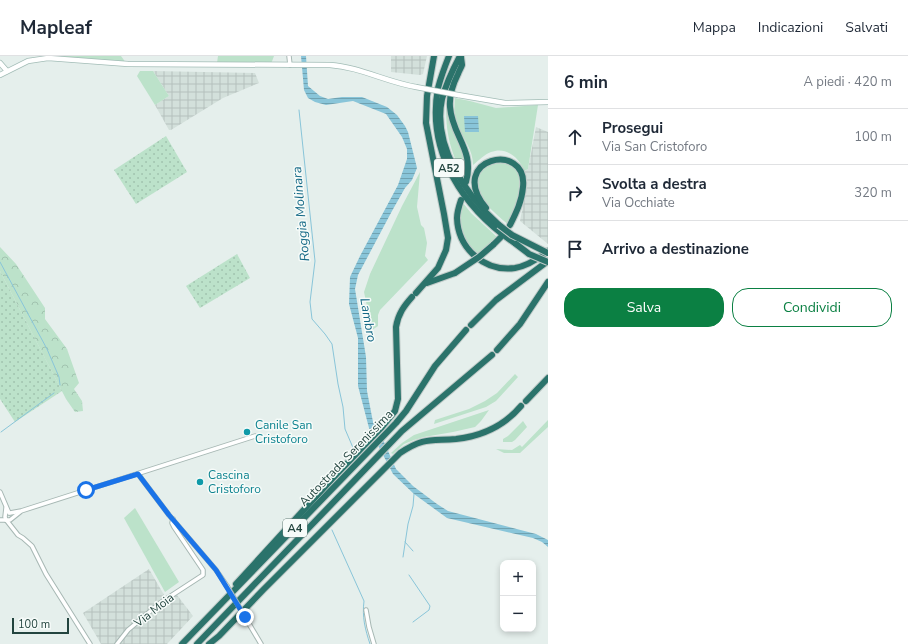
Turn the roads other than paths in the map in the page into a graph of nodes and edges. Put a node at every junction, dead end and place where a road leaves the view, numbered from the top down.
1 (25, 56) edge
2 (290, 56) edge
3 (434, 56) edge
4 (449, 56) edge
5 (460, 56) edge
6 (48, 57) edge
7 (56, 57) edge
8 (28, 61) junction
9 (0, 62) edge
10 (290, 65) junction
11 (7, 71) junction
12 (0, 75) edge
13 (548, 102) edge
14 (466, 182) dead end
15 (461, 200) dead end
16 (499, 222) junction
17 (510, 225) dead end
18 (500, 238) dead end
19 (548, 252) edge
20 (548, 261) edge
21 (548, 282) edge
22 (425, 283) junction
23 (548, 378) edge
24 (255, 436) dead end
25 (365, 449) junction
26 (138, 474) junction
27 (0, 492) edge
28 (21, 511) junction
29 (7, 514) junction
30 (12, 518) junction
31 (0, 519) edge
32 (173, 519) junction
33 (7, 520) junction
34 (13, 527) junction
35 (366, 610) dead end
36 (90, 644) edge
37 (117, 644) edge
38 (182, 644) edge
39 (197, 644) edge
40 (209, 644) edge
41 (262, 644) edge
42 (374, 644) edge

1 - 8 street
2 - 10 street
3 - 22 highway
4 - 20 highway, A52, bridge
5 - 14 highway
5 - 16 highway, A52
6 - 7 main road
6 - 8 main road
7 - 10 main road
8 - 11 main road
9 - 11 main road
10 - 13 main road, bridge
11 - 12 main road
15 - 19 highway
16 - 17 highway
16 - 19 highway, A52, bridge
18 - 22 highway, bridge
20 - 25 highway, Autostrada Serenissima / A4
21 - 39 highway, Autostrada Serenissima / A4
22 - 25 highway
23 - 40 highway
24 - 26 street
25 - 38 highway, Autostrada Serenissima / A4
26 - 28 street
26 - 32 street
27 - 29 street
28 - 29 street
28 - 30 street
29 - 30 street
29 - 31 street
29 - 33 street
30 - 33 street
30 - 34 street
31 - 33 street
32 - 37 street, Via Moia
32 - 41 street, bridge
33 - 34 street
34 - 36 street
35 - 42 street

